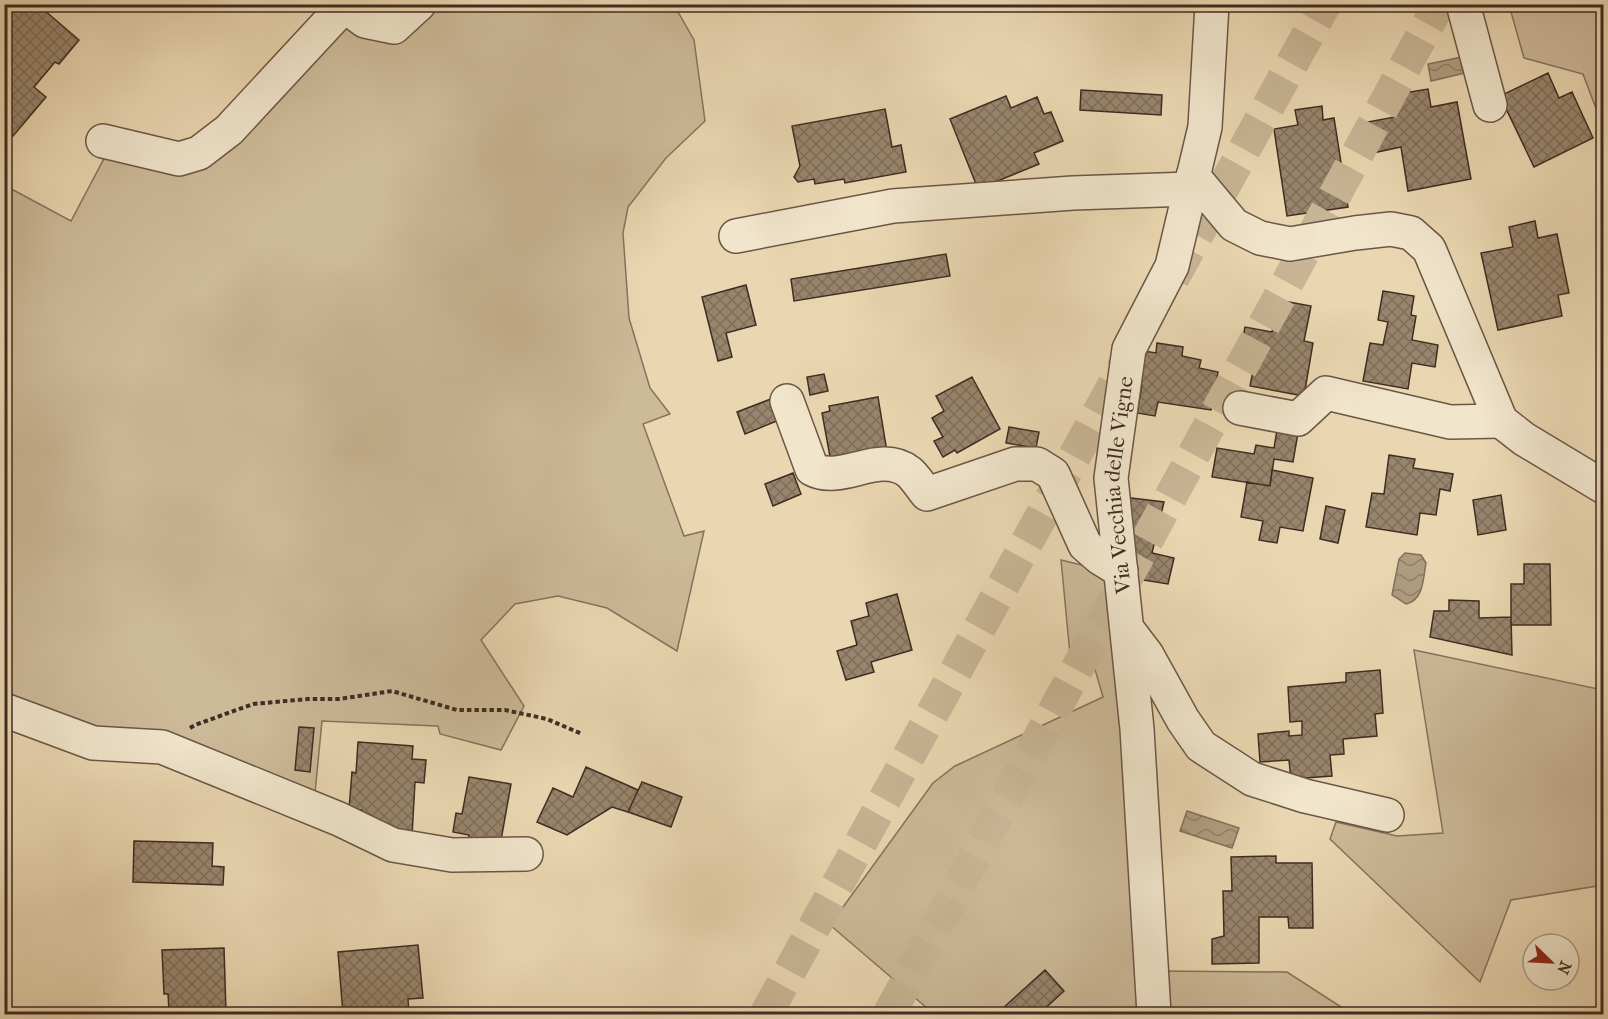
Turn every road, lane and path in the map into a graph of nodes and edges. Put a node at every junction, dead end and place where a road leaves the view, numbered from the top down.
1 (419, 4) edge
2 (1212, 4) edge
3 (1463, 4) edge
4 (343, 5) edge
5 (1490, 105) dead end
6 (103, 141) dead end
7 (1191, 182) junction
8 (736, 236) dead end
9 (787, 401) dead end
10 (1240, 408) dead end
11 (1501, 421) junction
12 (1604, 487) edge
13 (1121, 571) junction
14 (1127, 628) junction
15 (4, 710) edge
16 (582, 734) dead end
17 (162, 747) junction
18 (1387, 815) dead end
19 (526, 854) dead end
20 (1154, 1014) edge

1 - 4 street
2 - 7 street, Via Vecchia delle Vigne
3 - 5 street
4 - 6 street
7 - 8 street
7 - 11 street
7 - 13 street, Via Vecchia delle Vigne
9 - 13 street
10 - 11 street
11 - 12 street
13 - 14 street, Via Vecchia delle Vigne
14 - 18 street
14 - 20 street, Via Vecchia delle Vigne
15 - 17 street
16 - 17 path
17 - 19 street

